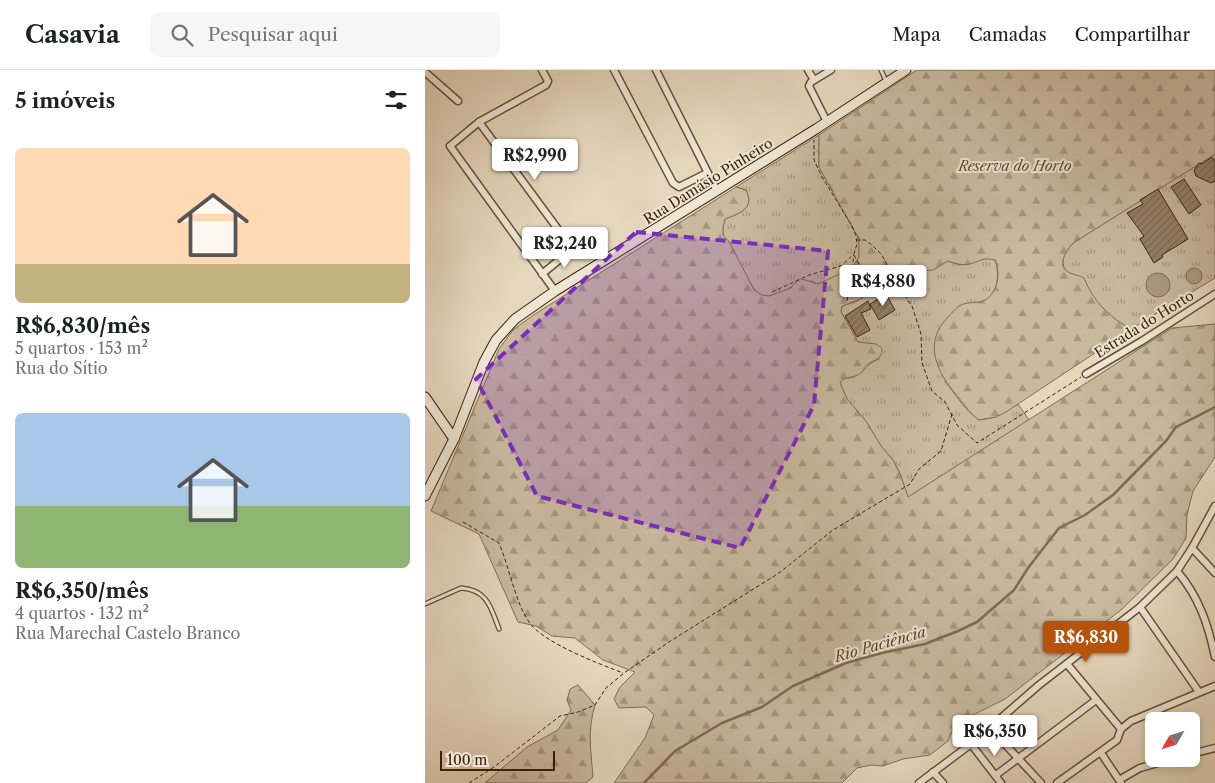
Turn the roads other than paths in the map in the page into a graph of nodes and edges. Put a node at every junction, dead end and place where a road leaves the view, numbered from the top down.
1 (542, 70) edge
2 (614, 70) edge
3 (656, 70) edge
4 (808, 70) edge
5 (831, 70) edge
6 (881, 70) edge
7 (904, 71) edge
8 (426, 76) edge
9 (814, 80) junction
10 (887, 83) junction
11 (458, 101) dead end
12 (479, 122) junction
13 (827, 122) junction
14 (707, 173) junction
15 (717, 192) junction
16 (542, 274) junction
17 (555, 291) junction
18 (1215, 294) edge
19 (1086, 374) road end
20 (425, 397) edge
21 (454, 439) junction
22 (426, 497) edge
23 (1215, 506) edge
24 (1192, 548) junction
25 (1177, 571) junction
26 (1215, 573) edge
27 (425, 604) edge
28 (1140, 607) junction
29 (499, 629) dead end
30 (1214, 643) edge
31 (1215, 657) edge
32 (1067, 664) junction
33 (1215, 686) edge
34 (1199, 692) junction
35 (1096, 700) junction
36 (990, 728) junction
37 (1121, 729) junction
38 (971, 744) junction
39 (1215, 748) edge
40 (1200, 752) edge
41 (1101, 753) junction
42 (1018, 757) junction
43 (1145, 766) edge
44 (933, 772) junction
45 (996, 775) junction
46 (1120, 782) edge
47 (919, 783) edge
48 (943, 783) edge
49 (1001, 783) edge
50 (1041, 783) edge
51 (1057, 783) edge

1 - 12 street
2 - 14 street
3 - 14 street
4 - 9 street
5 - 9 street
6 - 10 lane
7 - 10 street, Rua Damásio Pinheiro
8 - 11 street
9 - 13 street
10 - 13 street, Rua Damásio Pinheiro
12 - 16 street
12 - 16 street
13 - 15 street, Rua Damásio Pinheiro
14 - 15 street
15 - 17 street, Rua Damásio Pinheiro
16 - 17 street
17 - 21 street, Rua Damásio Pinheiro
18 - 19 street, Estrada do Horto
20 - 21 street
21 - 22 street, Rua Damásio Pinheiro
23 - 24 street
24 - 25 street
24 - 26 street
25 - 28 street
25 - 30 street
27 - 29 lane
28 - 32 street
28 - 34 street
30 - 31 street
32 - 35 street
32 - 36 street
33 - 34 street
34 - 37 street
35 - 37 street
35 - 42 street
36 - 38 street
36 - 42 street
37 - 41 street
38 - 44 street
38 - 45 street
39 - 40 street
41 - 46 street
41 - 51 street
42 - 45 street
42 - 50 street
43 - 46 street
44 - 47 street
44 - 48 street
45 - 49 street

